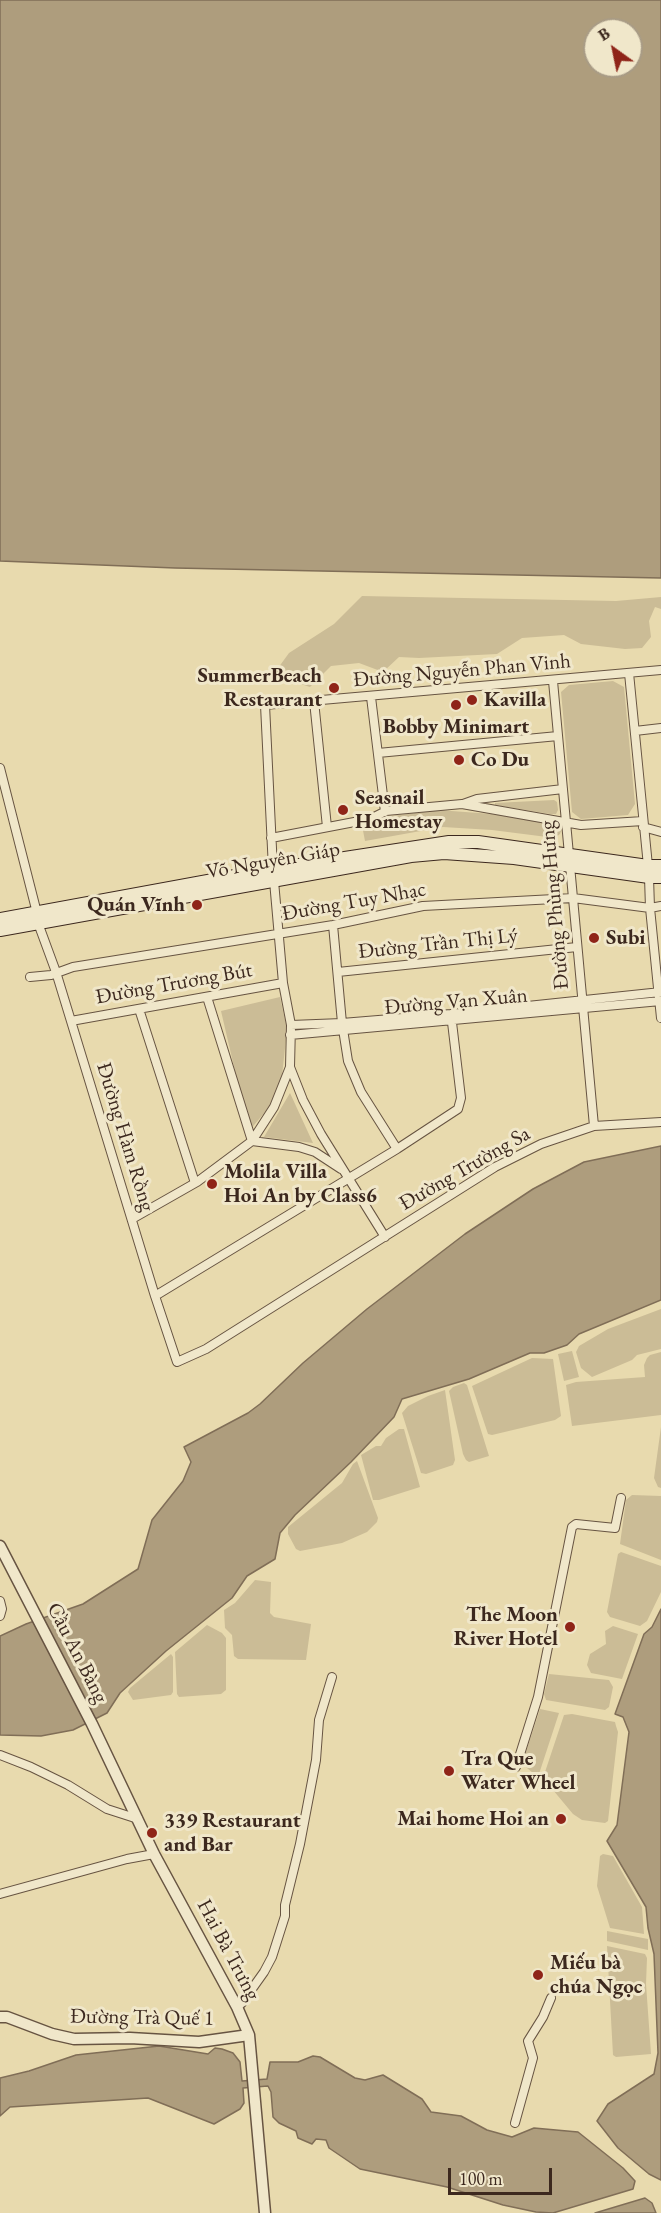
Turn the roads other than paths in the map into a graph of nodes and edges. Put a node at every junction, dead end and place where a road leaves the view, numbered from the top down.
1 (661, 670) edge
2 (629, 673) junction
3 (553, 681) junction
4 (371, 697) junction
5 (314, 701) junction
6 (661, 728) edge
7 (635, 731) junction
8 (558, 736) junction
9 (378, 753) junction
10 (0, 768) edge
11 (563, 789) junction
12 (462, 804) junction
13 (385, 812) junction
14 (566, 821) junction
15 (643, 824) junction
16 (327, 827) junction
17 (661, 832) edge
18 (271, 838) junction
19 (570, 861) junction
20 (655, 872) edge
21 (273, 875) junction
22 (573, 898) junction
23 (661, 906) edge
24 (650, 908) junction
25 (38, 918) junction
26 (0, 919) edge
27 (333, 925) junction
28 (0, 930) edge
29 (279, 933) junction
30 (577, 947) junction
31 (56, 972) junction
32 (338, 972) junction
33 (30, 977) dead end
34 (283, 983) junction
35 (660, 996) edge
36 (207, 997) junction
37 (583, 1004) junction
38 (139, 1009) junction
39 (452, 1018) junction
40 (661, 1018) edge
41 (71, 1021) junction
42 (291, 1025) junction
43 (342, 1027) junction
44 (290, 1035) junction
45 (290, 1067) junction
46 (661, 1122) edge
47 (594, 1126) junction
48 (252, 1141) junction
49 (397, 1149) junction
50 (341, 1169) junction
51 (348, 1178) junction
52 (195, 1183) junction
53 (132, 1219) junction
54 (385, 1237) junction
55 (155, 1296) junction
56 (177, 1362) joint
57 (621, 1497) dead end
58 (0, 1546) edge
59 (0, 1601) edge
60 (0, 1616) edge
61 (333, 1677) dead end
62 (92, 1724) joint
63 (0, 1755) edge
64 (516, 1767) dead end
65 (138, 1819) junction
66 (154, 1854) junction
67 (0, 1894) edge
68 (551, 1998) dead end
69 (237, 2007) junction
70 (0, 2017) edge
71 (249, 2036) junction
72 (515, 2123) dead end
73 (265, 2213) edge

1 - 2 street, Đường Nguyễn Phan Vinh
2 - 3 street, Đường Nguyễn Phan Vinh
2 - 7 street
3 - 4 street, Đường Nguyễn Phan Vinh
3 - 8 street, Đường Phùng Hưng
4 - 5 street, Đường Nguyễn Phan Vinh
4 - 9 street
5 - 16 street
5 - 18 street, Đường Nguyễn Phan Vinh
6 - 7 street
7 - 15 street
8 - 9 street
8 - 11 street, Đường Phùng Hưng
9 - 13 street
10 - 25 street, Đường Hàm Rồng
11 - 12 street
11 - 14 street, Đường Phùng Hưng
12 - 13 street
12 - 14 street
13 - 16 street
14 - 15 street
14 - 19 street, Đường Phùng Hưng
15 - 17 street
15 - 20 street
16 - 18 street
18 - 21 street
19 - 20 main road, Võ Nguyên Giáp
19 - 21 main road, Võ Nguyên Giáp
19 - 22 street, Đường Phùng Hưng
20 - 24 street
21 - 25 main road, Võ Nguyên Giáp
21 - 29 street
22 - 24 street, Đường Tuy Nhạc
22 - 27 street, Đường Tuy Nhạc
22 - 30 street, Đường Phùng Hưng
23 - 24 street, Đường Tuy Nhạc
24 - 35 street
25 - 26 main road, Võ Nguyên Giáp
25 - 28 main road, Võ Nguyên Giáp
25 - 31 street, Đường Hàm Rồng
27 - 29 street, Đường Tuy Nhạc
27 - 32 street
29 - 31 street, Đường Tuy Nhạc
29 - 34 street
30 - 32 street, Đường Trần Thị Lý
30 - 37 street, Đường Phùng Hưng
31 - 33 street, Đường Tuy Nhạc
31 - 41 street, Đường Hàm Rồng
32 - 43 street
34 - 36 street, Đường Trương Bút
34 - 42 street
35 - 37 street, Đường Vạn Xuân
35 - 40 street
36 - 38 street, Đường Trương Bút
36 - 48 street
37 - 39 street, Đường Vạn Xuân
37 - 47 street, Đường Phùng Hưng
38 - 41 street, Đường Trương Bút
38 - 52 street
39 - 43 street, Đường Vạn Xuân
39 - 49 street
41 - 53 street, Đường Hàm Rồng
42 - 43 street, Đường Vạn Xuân
42 - 44 street
43 - 44 street, Đường Vạn Xuân
43 - 49 street
44 - 45 street
45 - 48 street
45 - 50 street
46 - 47 street, Đường Trường Sa
47 - 54 street, Đường Trường Sa
48 - 50 street
48 - 52 street
49 - 51 street
50 - 51 street
51 - 54 street
51 - 55 street
52 - 53 street
53 - 55 street, Đường Hàm Rồng
54 - 56 street, Đường Trường Sa
55 - 56 street, Đường Hàm Rồng
57 - 64 street
58 - 62 street, Cầu An Bàng
59 - 60 street
61 - 69 street
62 - 65 street, Hai Bà Trưng
63 - 65 street
65 - 66 street, Hai Bà Trưng
66 - 67 street
66 - 69 street, Hai Bà Trưng
68 - 72 street
69 - 71 street, Hai Bà Trưng
70 - 71 street, Đường Trà Quế 1
71 - 73 street, Hai Bà Trưng

